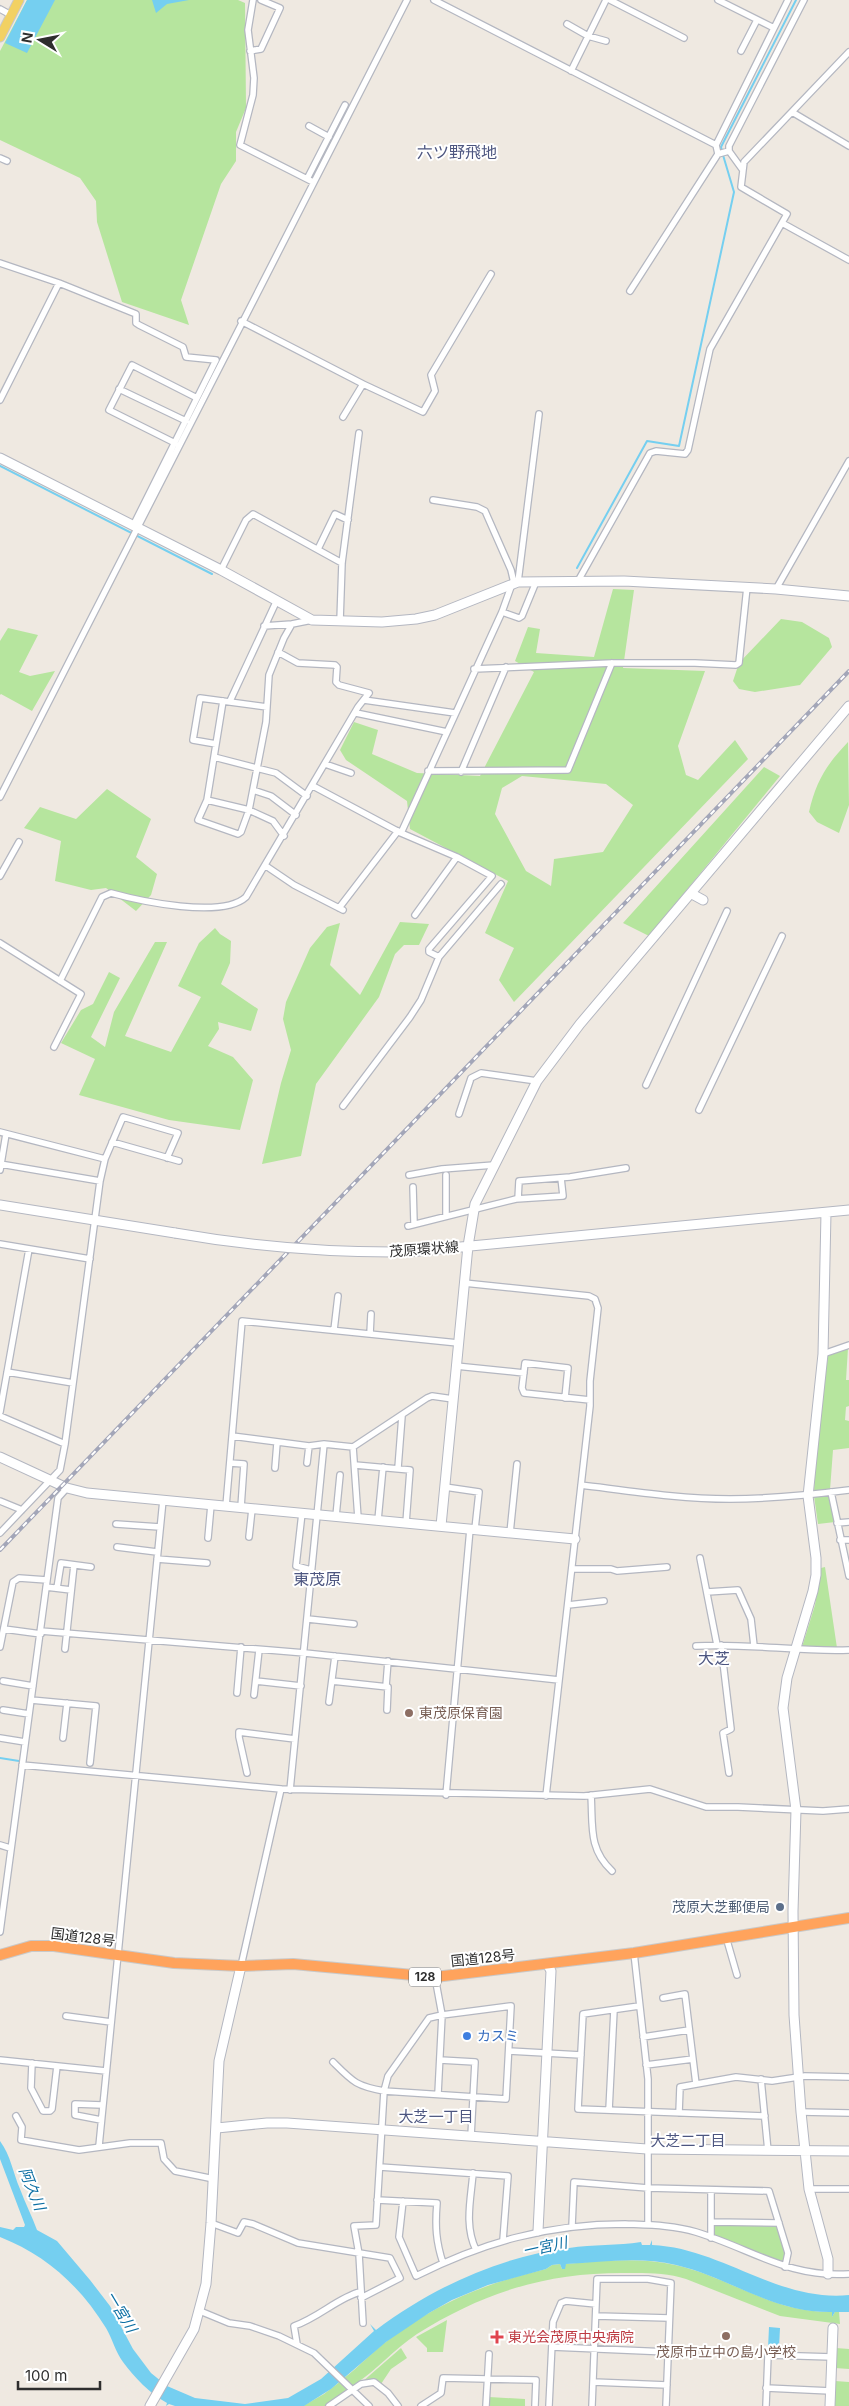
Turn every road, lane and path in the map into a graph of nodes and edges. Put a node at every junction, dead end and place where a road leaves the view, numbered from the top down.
1 (19, 0) edge
2 (253, 0) edge
3 (261, 0) edge
4 (407, 0) edge
5 (434, 0) edge
6 (606, 0) edge
7 (610, 0) edge
8 (718, 0) edge
9 (788, 0) edge
10 (804, 0) edge
11 (0, 9) edge
12 (11, 15) junction
13 (757, 20) junction
14 (568, 24) dead end
15 (774, 28) junction
16 (588, 36) junction
17 (0, 37) edge
18 (684, 38) dead end
19 (606, 42) dead end
20 (250, 51) junction
21 (741, 51) dead end
22 (849, 52) edge
23 (571, 71) junction
24 (345, 105) dead end
25 (792, 112) junction
26 (308, 126) dead end
27 (329, 138) junction
28 (716, 144) junction
29 (849, 146) edge
30 (729, 151) junction
31 (718, 154) junction
32 (0, 158) edge
33 (7, 161) dead end
34 (742, 170) junction
35 (310, 181) junction
36 (782, 222) junction
37 (849, 260) edge
38 (0, 263) edge
39 (491, 274) dead end
40 (59, 283) junction
41 (630, 291) dead end
42 (241, 322) junction
43 (363, 384) junction
44 (120, 388) junction
45 (197, 398) junction
46 (0, 400) edge
47 (539, 414) dead end
48 (343, 417) dead end
49 (186, 421) junction
50 (359, 434) dead end
51 (175, 442) junction
52 (0, 458) edge
53 (849, 461) edge
54 (433, 500) dead end
55 (348, 520) junction
56 (135, 527) junction
57 (318, 549) junction
58 (342, 563) junction
59 (221, 570) junction
60 (578, 581) junction
61 (536, 582) junction
62 (515, 583) junction
63 (746, 587) junction
64 (776, 589) junction
65 (849, 596) edge
66 (277, 600) junction
67 (502, 612) junction
68 (312, 620) junction
69 (340, 621) junction
70 (292, 624) junction
71 (264, 626) junction
72 (278, 652) junction
73 (612, 663) junction
74 (506, 667) junction
75 (474, 669) junction
76 (364, 700) junction
77 (223, 701) junction
78 (230, 701) junction
79 (849, 706) edge
80 (267, 707) junction
81 (356, 713) junction
82 (455, 713) junction
83 (447, 732) junction
84 (216, 744) junction
85 (214, 757) junction
86 (326, 764) junction
87 (258, 768) junction
88 (428, 771) junction
89 (461, 772) junction
90 (351, 773) dead end
91 (313, 786) junction
92 (253, 790) junction
93 (307, 796) junction
94 (0, 797) edge
95 (207, 800) junction
96 (249, 810) junction
97 (296, 815) junction
98 (400, 832) junction
99 (284, 836) junction
100 (19, 842) dead end
101 (457, 857) junction
102 (266, 866) junction
103 (0, 876) edge
104 (501, 884) dead end
105 (692, 894) junction
106 (703, 900) dead end
107 (726, 911) dead end
108 (415, 915) dead end
109 (782, 936) dead end
110 (0, 943) edge
111 (438, 957) junction
112 (60, 980) junction
113 (54, 1047) dead end
114 (537, 1081) junction
115 (646, 1085) dead end
116 (343, 1106) dead end
117 (700, 1110) dead end
118 (459, 1114) dead end
119 (3, 1133) edge
120 (112, 1142) junction
121 (105, 1158) junction
122 (167, 1158) junction
123 (179, 1161) dead end
124 (494, 1165) junction
125 (0, 1166) edge
126 (626, 1168) dead end
127 (410, 1174) dead end
128 (446, 1175) dead end
129 (561, 1178) junction
130 (100, 1181) junction
131 (414, 1187) dead end
132 (518, 1199) junction
133 (0, 1205) edge
134 (473, 1210) junction
135 (849, 1210) edge
136 (826, 1213) junction
137 (446, 1214) junction
138 (95, 1220) junction
139 (0, 1244) edge
140 (468, 1246) junction
141 (29, 1249) junction
142 (90, 1259) junction
143 (464, 1283) junction
144 (338, 1296) dead end
145 (371, 1314) dead end
146 (334, 1330) junction
147 (370, 1334) junction
148 (458, 1343) junction
149 (849, 1345) edge
150 (823, 1354) junction
151 (456, 1366) junction
152 (7, 1372) junction
153 (524, 1372) junction
154 (73, 1383) junction
155 (453, 1398) junction
156 (565, 1398) junction
157 (590, 1400) junction
158 (0, 1414) edge
159 (402, 1416) junction
160 (232, 1436) junction
161 (277, 1443) junction
162 (65, 1444) junction
163 (324, 1444) junction
164 (309, 1446) junction
165 (353, 1447) junction
166 (0, 1457) edge
167 (230, 1462) junction
168 (308, 1463) dead end
169 (355, 1464) junction
170 (517, 1464) dead end
171 (383, 1467) junction
172 (275, 1468) dead end
173 (398, 1468) junction
174 (340, 1476) dead end
175 (51, 1480) junction
176 (581, 1485) junction
177 (445, 1486) junction
178 (67, 1488) junction
179 (849, 1490) edge
180 (831, 1492) junction
181 (808, 1496) junction
182 (162, 1500) junction
183 (0, 1501) edge
184 (211, 1505) junction
185 (226, 1506) junction
186 (241, 1508) junction
187 (252, 1508) junction
188 (22, 1510) junction
189 (302, 1513) junction
190 (318, 1515) junction
191 (336, 1516) junction
192 (358, 1518) junction
193 (378, 1520) junction
194 (849, 1522) edge
195 (406, 1523) junction
196 (837, 1523) junction
197 (116, 1524) dead end
198 (441, 1526) junction
199 (160, 1527) junction
200 (472, 1529) junction
201 (0, 1533) edge
202 (510, 1533) junction
203 (249, 1537) dead end
204 (208, 1538) dead end
205 (575, 1539) junction
206 (840, 1540) junction
207 (849, 1540) edge
208 (117, 1548) dead end
209 (157, 1552) junction
210 (700, 1558) dead end
211 (157, 1559) junction
212 (207, 1563) dead end
213 (74, 1565) junction
214 (91, 1567) dead end
215 (667, 1567) dead end
216 (572, 1569) junction
217 (312, 1570) junction
218 (849, 1576) edge
219 (47, 1580) junction
220 (46, 1587) junction
221 (57, 1588) junction
222 (71, 1590) junction
223 (707, 1592) junction
224 (604, 1601) dead end
225 (568, 1605) junction
226 (308, 1619) junction
227 (354, 1624) dead end
228 (4, 1629) junction
229 (41, 1632) junction
230 (66, 1632) junction
231 (149, 1639) junction
232 (719, 1645) junction
233 (696, 1646) dead end
234 (754, 1646) junction
235 (0, 1647) edge
236 (241, 1647) junction
237 (795, 1648) junction
238 (65, 1649) dead end
239 (259, 1650) junction
240 (849, 1650) edge
241 (305, 1653) junction
242 (335, 1656) junction
243 (388, 1662) junction
244 (457, 1668) junction
245 (559, 1680) junction
246 (3, 1681) dead end
247 (332, 1681) junction
248 (256, 1682) junction
249 (33, 1686) junction
250 (301, 1686) junction
251 (386, 1686) junction
252 (237, 1693) dead end
253 (254, 1695) dead end
254 (31, 1700) junction
255 (329, 1702) dead end
256 (67, 1703) junction
257 (2, 1710) dead end
258 (386, 1710) dead end
259 (29, 1714) junction
260 (0, 1738) edge
261 (63, 1738) dead end
262 (295, 1739) junction
263 (25, 1742) junction
264 (90, 1763) dead end
265 (22, 1765) junction
266 (247, 1773) dead end
267 (729, 1773) dead end
268 (134, 1776) junction
269 (281, 1789) junction
270 (290, 1790) junction
271 (446, 1795) junction
272 (591, 1795) junction
273 (546, 1796) junction
274 (849, 1809) edge
275 (796, 1810) junction
276 (0, 1845) edge
277 (10, 1848) junction
278 (612, 1871) dead end
279 (849, 1918) edge
280 (793, 1927) junction
281 (0, 1932) edge
282 (726, 1937) junction
283 (634, 1953) junction
284 (119, 1954) junction
285 (0, 1955) edge
286 (548, 1965) junction
287 (241, 1966) junction
288 (737, 1975) dead end
289 (435, 1977) junction
290 (663, 1998) dead end
291 (639, 2006) junction
292 (614, 2010) junction
293 (442, 2014) junction
294 (66, 2016) dead end
295 (111, 2022) junction
296 (689, 2030) junction
297 (643, 2036) junction
298 (509, 2051) junction
299 (546, 2053) junction
300 (581, 2055) junction
301 (693, 2059) junction
302 (0, 2060) edge
303 (440, 2060) junction
304 (333, 2062) dead end
305 (32, 2064) junction
306 (646, 2065) junction
307 (57, 2066) junction
308 (106, 2071) junction
309 (800, 2076) junction
310 (849, 2078) edge
311 (761, 2079) junction
312 (696, 2084) junction
313 (384, 2091) junction
314 (438, 2094) junction
315 (473, 2097) junction
316 (102, 2105) junction
317 (609, 2110) junction
318 (649, 2112) junction
319 (801, 2112) junction
320 (679, 2113) junction
321 (849, 2113) edge
322 (16, 2116) dead end
323 (765, 2116) junction
324 (101, 2120) junction
325 (217, 2128) junction
326 (383, 2130) junction
327 (471, 2136) junction
328 (542, 2141) junction
329 (99, 2146) junction
330 (647, 2149) junction
331 (768, 2151) junction
332 (805, 2151) junction
333 (849, 2151) edge
334 (380, 2167) junction
335 (473, 2173) junction
336 (214, 2179) junction
337 (648, 2188) junction
338 (809, 2189) junction
339 (711, 2190) junction
340 (848, 2191) edge
341 (377, 2200) junction
342 (403, 2201) junction
343 (712, 2222) junction
344 (211, 2223) junction
345 (779, 2223) junction
346 (648, 2225) junction
347 (572, 2226) junction
348 (538, 2231) junction
349 (711, 2238) junction
350 (503, 2240) junction
351 (476, 2250) junction
352 (359, 2254) junction
353 (444, 2263) junction
354 (785, 2268) junction
355 (828, 2274) junction
356 (849, 2274) edge
357 (360, 2295) junction
358 (596, 2304) junction
359 (200, 2311) junction
360 (596, 2316) junction
361 (669, 2318) junction
362 (363, 2323) dead end
363 (833, 2328) dead end
364 (296, 2344) junction
365 (552, 2347) junction
366 (595, 2349) junction
367 (668, 2352) junction
368 (489, 2354) dead end
369 (832, 2358) junction
370 (488, 2379) junction
371 (593, 2382) junction
372 (667, 2385) junction
373 (351, 2388) junction
374 (766, 2388) junction
375 (831, 2391) junction
376 (150, 2406) edge
377 (329, 2406) edge
378 (369, 2406) edge
379 (398, 2406) edge
380 (421, 2406) edge
381 (486, 2406) edge
382 (535, 2406) edge
383 (549, 2406) edge
384 (592, 2406) edge
385 (666, 2406) edge
386 (766, 2406) edge
387 (830, 2406) edge

1 - 12 main road
2 - 20 street
3 - 20 street
4 - 35 street
5 - 23 street
6 - 16 street
7 - 18 street
8 - 13 street
9 - 15 street
10 - 30 street
11 - 12 street
12 - 17 main road
13 - 15 street
13 - 21 street
14 - 16 street
15 - 28 street
16 - 19 street
16 - 23 street
20 - 35 street
22 - 25 street
23 - 28 street
24 - 27 street
25 - 29 street
25 - 34 street
26 - 27 street
27 - 35 street
28 - 31 street
30 - 31 street
30 - 34 street
31 - 41 street
32 - 33 street
34 - 36 street
35 - 42 street
36 - 37 street
36 - 60 street
38 - 40 street
39 - 43 street
40 - 45 street
40 - 46 street
42 - 43 street
42 - 56 street
43 - 48 street
44 - 45 street
44 - 49 street
44 - 51 street
45 - 49 street
47 - 62 street
49 - 51 street
50 - 55 street
51 - 56 street
52 - 56 street
53 - 64 street
54 - 62 street
55 - 57 street
55 - 58 street
56 - 59 street
56 - 94 street
57 - 58 street
57 - 59 street
58 - 69 street
59 - 66 street
60 - 61 street
60 - 63 street
61 - 62 street
61 - 67 street
62 - 67 street
62 - 69 street
63 - 64 street
63 - 73 street
64 - 65 street
66 - 68 street
66 - 71 street
67 - 75 street
68 - 69 street
68 - 70 street
70 - 71 street
70 - 72 street
71 - 78 street
72 - 76 street
72 - 80 street
73 - 74 street
73 - 89 street
74 - 75 street
74 - 89 street
75 - 82 street
76 - 81 street
76 - 82 street
77 - 78 street
77 - 84 street
77 - 84 street
78 - 80 street
79 - 105 street
80 - 87 street
81 - 83 street
81 - 86 street
82 - 83 street
83 - 88 street
84 - 85 street
85 - 87 street
85 - 95 street
86 - 90 street
86 - 91 street
87 - 92 street
87 - 93 street
88 - 89 street
88 - 98 street
91 - 93 street
91 - 98 street
92 - 96 street
92 - 97 street
93 - 97 street
95 - 96 street
95 - 96 street
96 - 99 street
97 - 99 street
98 - 101 street
98 - 102 street
99 - 102 street
100 - 103 street
101 - 108 street
101 - 111 street
102 - 112 street
104 - 111 street
105 - 106 street
105 - 114 street
107 - 115 street
109 - 117 street
110 - 112 street
111 - 116 street
112 - 113 street
114 - 118 street
114 - 124 street
119 - 121 street
119 - 125 street
120 - 121 street
120 - 122 street
120 - 122 street
121 - 130 street
122 - 123 street
124 - 127 street
124 - 134 street
125 - 130 street
126 - 129 street
128 - 137 street
129 - 132 street
129 - 132 street
130 - 138 street
131 - 137 street
132 - 134 street
133 - 138 street, 茂原環状線
134 - 137 street
134 - 140 street
135 - 136 street, 茂原環状線
136 - 140 street, 茂原環状線
136 - 150 street
138 - 140 street, 茂原環状線, bridge
138 - 142 street
139 - 141 street
140 - 143 street
141 - 142 street
141 - 152 street
142 - 154 street
143 - 148 street
143 - 157 street
144 - 146 street
145 - 147 street
146 - 147 street
146 - 160 street
147 - 148 street
148 - 151 street
149 - 150 street
150 - 181 street
151 - 153 street
151 - 155 street
152 - 154 street
152 - 158 street
153 - 156 street
153 - 156 street
154 - 162 street
155 - 159 street
155 - 177 street
156 - 157 street
157 - 176 street
158 - 162 street
159 - 165 street
159 - 173 street
160 - 161 street
160 - 167 street
161 - 164 street
161 - 172 street
162 - 175 street
163 - 164 street
163 - 165 street
163 - 190 street
164 - 168 street
165 - 169 street
166 - 175 street
167 - 185 street
167 - 186 street
169 - 171 street
169 - 192 street
170 - 202 street
171 - 173 street
171 - 193 street
173 - 195 street
174 - 191 street
175 - 178 street
175 - 188 street
176 - 181 street
176 - 205 street
177 - 198 street
177 - 200 street
178 - 182 street
178 - 219 street
179 - 180 street
180 - 181 street
180 - 196 street
181 - 237 street
182 - 184 street
182 - 199 street
183 - 188 street
184 - 185 street
184 - 204 street
185 - 186 street
186 - 187 street
187 - 189 street
187 - 203 street
188 - 201 street
189 - 190 street
189 - 217 street
190 - 191 street
190 - 217 street
191 - 192 street
192 - 193 street
193 - 195 street
194 - 196 street
195 - 198 street
196 - 206 street
197 - 199 street
198 - 200 street
199 - 209 street
200 - 202 street
200 - 244 street
202 - 205 street
205 - 216 street
206 - 207 street
206 - 218 street
208 - 209 street
209 - 211 street
210 - 223 street
211 - 212 street
211 - 231 street
213 - 214 street
213 - 221 street
213 - 222 street
215 - 216 street
216 - 225 street
217 - 226 street
219 - 220 street
219 - 228 street
220 - 221 street
220 - 229 street
221 - 222 street
222 - 230 street
223 - 232 street
223 - 234 street
224 - 225 street
225 - 245 street
226 - 227 street
226 - 241 street
228 - 229 street
228 - 235 street
229 - 230 street
229 - 249 street
230 - 231 street
230 - 238 street
231 - 236 street
231 - 268 street
232 - 233 street
232 - 234 street
232 - 267 street
234 - 237 street
236 - 239 street
236 - 252 street
237 - 240 street
237 - 275 street
239 - 241 street
239 - 248 street
241 - 242 street
241 - 250 street
242 - 243 street
242 - 247 street
243 - 244 street
243 - 251 street
244 - 245 street
244 - 271 street
245 - 273 street
246 - 249 street
247 - 251 street
247 - 255 street
248 - 250 street
248 - 253 street
249 - 254 street
250 - 262 street
251 - 258 street
254 - 256 street
254 - 259 street
256 - 261 street
256 - 264 street
257 - 259 street
259 - 263 street
260 - 263 street
262 - 266 street
262 - 270 street
263 - 265 street
265 - 268 street
265 - 277 street
268 - 269 street
268 - 284 street
269 - 270 street
269 - 287 street
270 - 271 street
271 - 273 street
272 - 273 street
272 - 275 street
272 - 278 street
274 - 275 street
275 - 280 street
276 - 277 street
277 - 281 street
279 - 280 highway, 国道128号 / 128
280 - 282 highway, 国道128号 / 128
280 - 309 street
282 - 283 highway, 国道128号 / 128
282 - 288 street
283 - 286 highway, 国道128号 / 128
283 - 291 street
284 - 285 highway, 国道128号 / 128
284 - 287 highway, 国道128号 / 128
284 - 295 street
286 - 289 highway, 国道128号 / 128
286 - 299 street
287 - 289 highway, 国道128号 / 128
287 - 325 street
289 - 293 street
290 - 296 street
291 - 292 street
291 - 297 street
292 - 300 street
292 - 317 street
293 - 298 street
293 - 303 street
293 - 313 street
294 - 295 street
295 - 308 street
296 - 297 street
296 - 301 street
297 - 306 street
298 - 299 street
298 - 315 street
299 - 300 street
299 - 328 street
300 - 317 street
301 - 306 street
301 - 312 street
302 - 305 street
303 - 314 street
303 - 315 street
304 - 313 street
305 - 307 street
305 - 307 street
306 - 318 street
307 - 308 street
308 - 316 street
309 - 310 street
309 - 311 street
309 - 319 street
311 - 312 street
311 - 323 street
312 - 320 street
313 - 314 street
313 - 326 street
314 - 315 street
315 - 327 street
316 - 324 street
316 - 324 street
317 - 318 street
318 - 320 street
318 - 330 street
319 - 321 street
319 - 332 street
320 - 323 street
322 - 329 street
323 - 331 street
324 - 329 street
325 - 326 street
325 - 336 street
326 - 327 street
326 - 334 street
327 - 328 street
328 - 330 street
328 - 348 street
329 - 336 street
330 - 331 street
330 - 337 street
331 - 332 street
332 - 333 street
332 - 338 street
334 - 335 street
334 - 341 street
335 - 350 street
335 - 351 street
336 - 344 street
337 - 339 street
337 - 346 street
337 - 347 street
338 - 340 street
338 - 355 street
339 - 343 street
339 - 345 street
341 - 342 street
341 - 352 street
342 - 353 street
342 - 353 street
343 - 345 street
343 - 349 street
344 - 352 street
344 - 359 street
345 - 354 street
346 - 347 street
346 - 349 street
347 - 348 street
348 - 350 street
349 - 354 street
350 - 351 street
351 - 353 street
352 - 357 street
352 - 357 street
354 - 355 street
355 - 356 street
357 - 362 street
357 - 364 street
358 - 360 street
358 - 361 street
358 - 365 street
359 - 364 street
359 - 376 street
360 - 361 street
360 - 366 street
361 - 367 street
363 - 369 street
364 - 373 street
365 - 366 street
365 - 383 street
366 - 367 street
366 - 371 street
367 - 372 street
368 - 370 street
369 - 374 street
369 - 375 street
370 - 380 street
370 - 381 street
370 - 382 street
371 - 372 street
371 - 384 street
372 - 385 street
373 - 377 street
373 - 378 street
373 - 379 street
374 - 375 street
374 - 386 street
375 - 387 street

